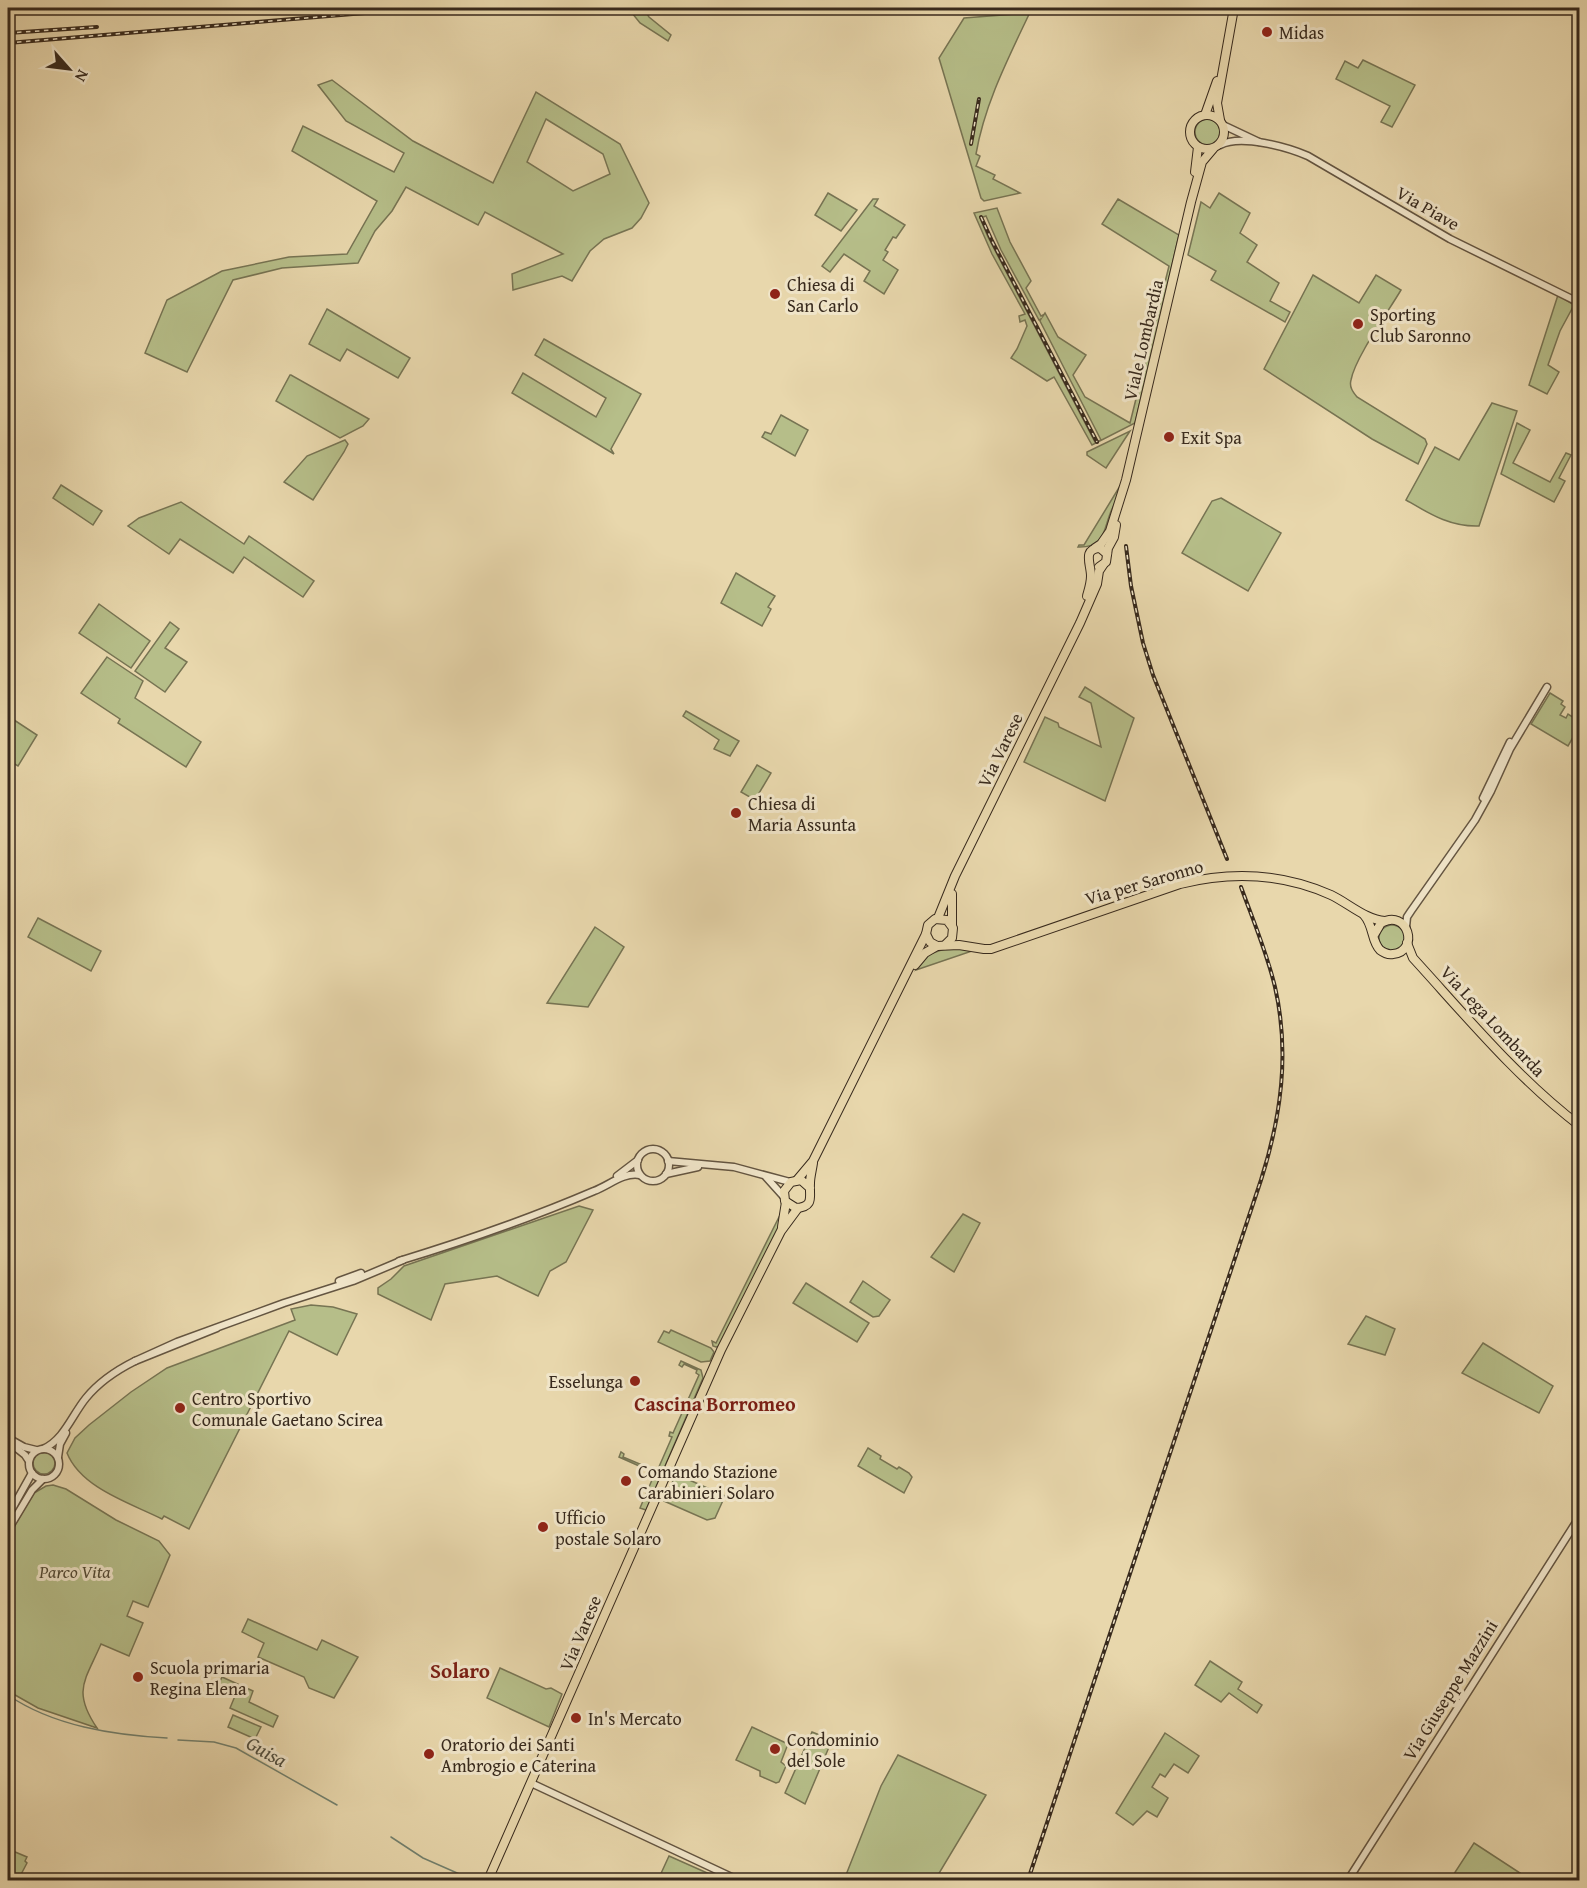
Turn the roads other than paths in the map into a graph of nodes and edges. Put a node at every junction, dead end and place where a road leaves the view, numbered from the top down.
1 (1234, 8) edge
2 (1226, 57) junction
3 (1205, 115) junction
4 (1222, 123) junction
5 (1260, 143) junction
6 (1198, 147) junction
7 (1216, 147) junction
8 (1191, 202) junction
9 (1580, 303) edge
10 (1124, 485) junction
11 (1095, 548) junction
12 (1107, 554) junction
13 (1088, 560) junction
14 (1102, 565) junction
15 (1072, 637) junction
16 (1547, 687) dead end
17 (955, 876) junction
18 (1411, 911) junction
19 (1361, 912) junction
20 (938, 918) junction
21 (1389, 921) junction
22 (952, 927) junction
23 (1406, 927) junction
24 (926, 934) junction
25 (1374, 935) junction
26 (1407, 943) junction
27 (941, 945) junction
28 (971, 946) junction
29 (1395, 954) junction
30 (1413, 958) junction
31 (905, 978) junction
32 (1580, 1126) edge
33 (638, 1160) junction
34 (668, 1161) junction
35 (813, 1161) junction
36 (707, 1165) junction
37 (666, 1174) junction
38 (640, 1175) junction
39 (766, 1176) junction
40 (794, 1181) junction
41 (810, 1188) junction
42 (589, 1194) junction
43 (785, 1200) junction
44 (798, 1208) junction
45 (781, 1231) junction
46 (99, 1386) junction
47 (8, 1440) edge
48 (40, 1449) junction
49 (58, 1458) junction
50 (29, 1461) junction
51 (32, 1473) junction
52 (43, 1479) junction
53 (8, 1516) edge
54 (1580, 1516) edge
55 (8, 1530) edge
56 (531, 1783) junction
57 (488, 1881) edge
58 (738, 1881) edge
59 (1348, 1881) edge

1 - 2 main road
2 - 3 main road
2 - 4 main road
3 - 4 main road
3 - 6 main road
4 - 5 street, Via Piave
4 - 7 main road
5 - 7 street, Via Piave
5 - 9 street, Via Piave
6 - 7 main road
6 - 8 main road, Viale Lombardia
7 - 8 main road, Viale Lombardia
8 - 10 main road, Viale Lombardia
10 - 11 main road, Viale Lombardia
10 - 12 main road, Viale Lombardia
11 - 12 main road
11 - 13 main road
12 - 14 main road
13 - 14 main road
13 - 15 main road, Via Varese
14 - 15 main road, Via Varese
15 - 17 main road, Via Varese
16 - 18 street
17 - 20 main road, Via Varese
17 - 22 main road, Via Varese
18 - 21 street
18 - 23 street
19 - 21 main road, Via per Saronno
19 - 25 main road
19 - 28 main road, Via per Saronno
20 - 22 main road
20 - 24 main road
21 - 23 main road
21 - 25 main road
22 - 27 main road
22 - 28 main road
23 - 26 main road
24 - 27 main road
24 - 31 main road
25 - 29 main road
26 - 29 main road
26 - 30 main road, Via Lega Lombarda
27 - 28 main road, Via per Saronno
27 - 31 main road
29 - 30 main road
30 - 32 main road, Via Lega Lombarda
31 - 35 main road
33 - 34 street
33 - 38 street
33 - 42 street
34 - 36 street
34 - 37 street
35 - 40 main road
35 - 41 main road
36 - 37 street
36 - 39 street
37 - 38 street
38 - 42 street
39 - 40 street
39 - 43 street
40 - 41 main road
40 - 43 main road
41 - 44 main road
42 - 46 street
43 - 44 main road
43 - 45 main road, Via Varese
44 - 45 main road, Via Varese
45 - 56 main road, Via Varese
46 - 48 street
46 - 49 street
47 - 48 street
47 - 50 street
48 - 49 street
48 - 50 street
49 - 52 street
50 - 51 street
51 - 52 street
51 - 53 street
52 - 55 street
54 - 59 street, Via Giuseppe Mazzini
56 - 57 main road, Via Varese
56 - 58 street

